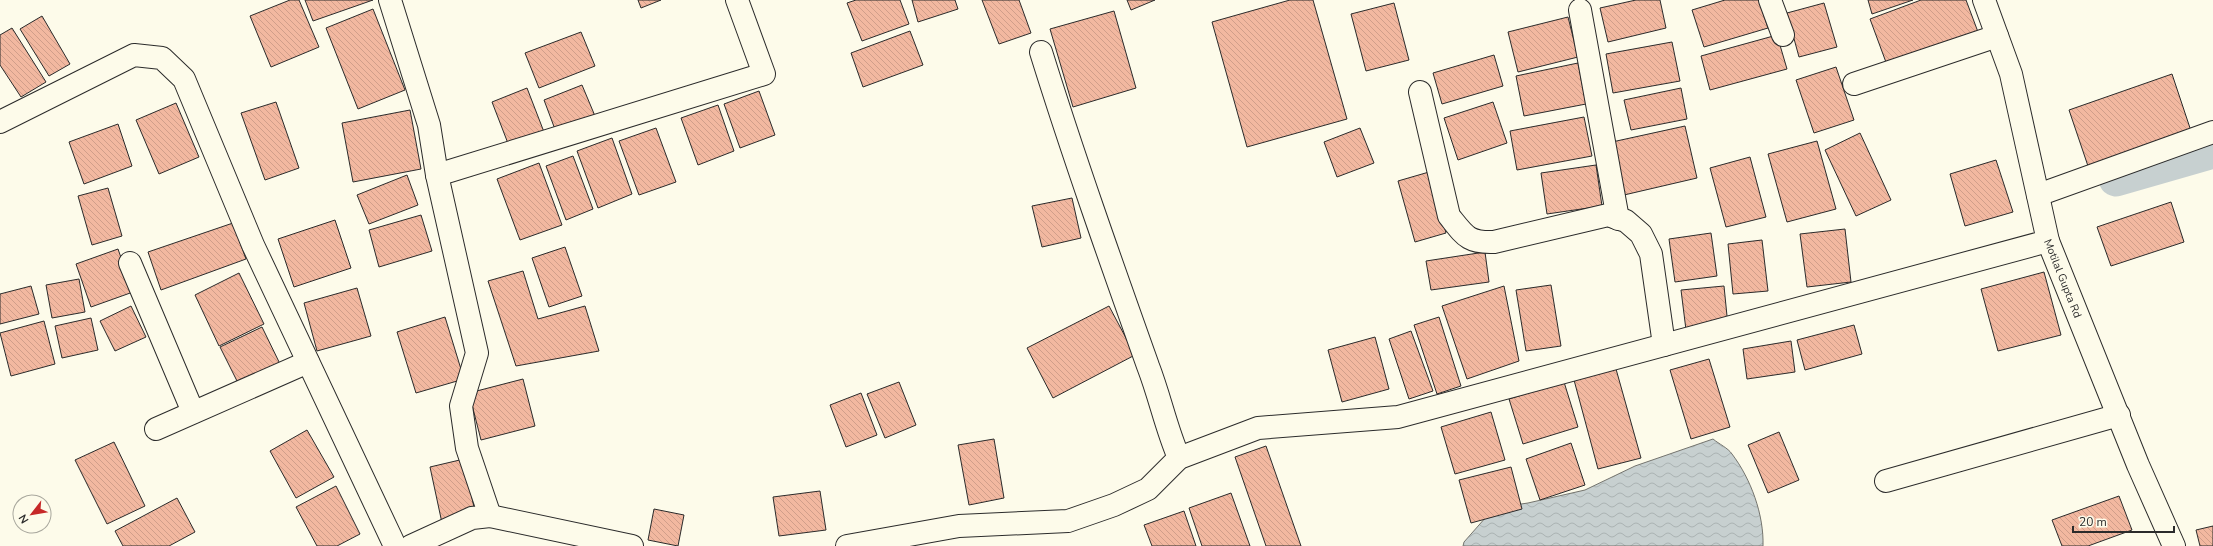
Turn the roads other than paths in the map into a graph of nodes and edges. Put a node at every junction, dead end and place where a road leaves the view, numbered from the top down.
1 (390, 0) edge
2 (737, 0) edge
3 (1770, 0) edge
4 (1984, 0) edge
5 (1580, 10) dead end
6 (1783, 35) dead end
7 (1997, 36) junction
8 (1041, 52) dead end
9 (1854, 84) dead end
10 (1420, 92) dead end
11 (0, 122) edge
12 (2213, 132) edge
13 (437, 175) junction
14 (2038, 195) junction
15 (1618, 219) junction
16 (2048, 241) junction
17 (130, 263) dead end
18 (1664, 345) junction
19 (308, 362) junction
20 (193, 412) junction
21 (2119, 415) junction
22 (156, 429) dead end
23 (1179, 458) junction
24 (1886, 481) dead end
25 (490, 516) junction
26 (395, 546) edge
27 (411, 546) edge
28 (632, 546) edge
29 (847, 546) edge
30 (2174, 546) edge

1 - 13 street
2 - 13 street
3 - 6 street
4 - 7 street, Motilal Gupta Rd
5 - 15 street
7 - 9 street
7 - 14 street, Motilal Gupta Rd
8 - 23 street
10 - 15 street
11 - 19 street
12 - 14 street
13 - 25 street
14 - 16 street, Motilal Gupta Rd
15 - 18 street
16 - 18 street
16 - 21 street, Motilal Gupta Rd
17 - 20 street
18 - 23 street
19 - 20 street
19 - 26 street
20 - 22 street
21 - 24 street
21 - 30 street, Motilal Gupta Rd
23 - 29 street
25 - 27 street
25 - 28 street

